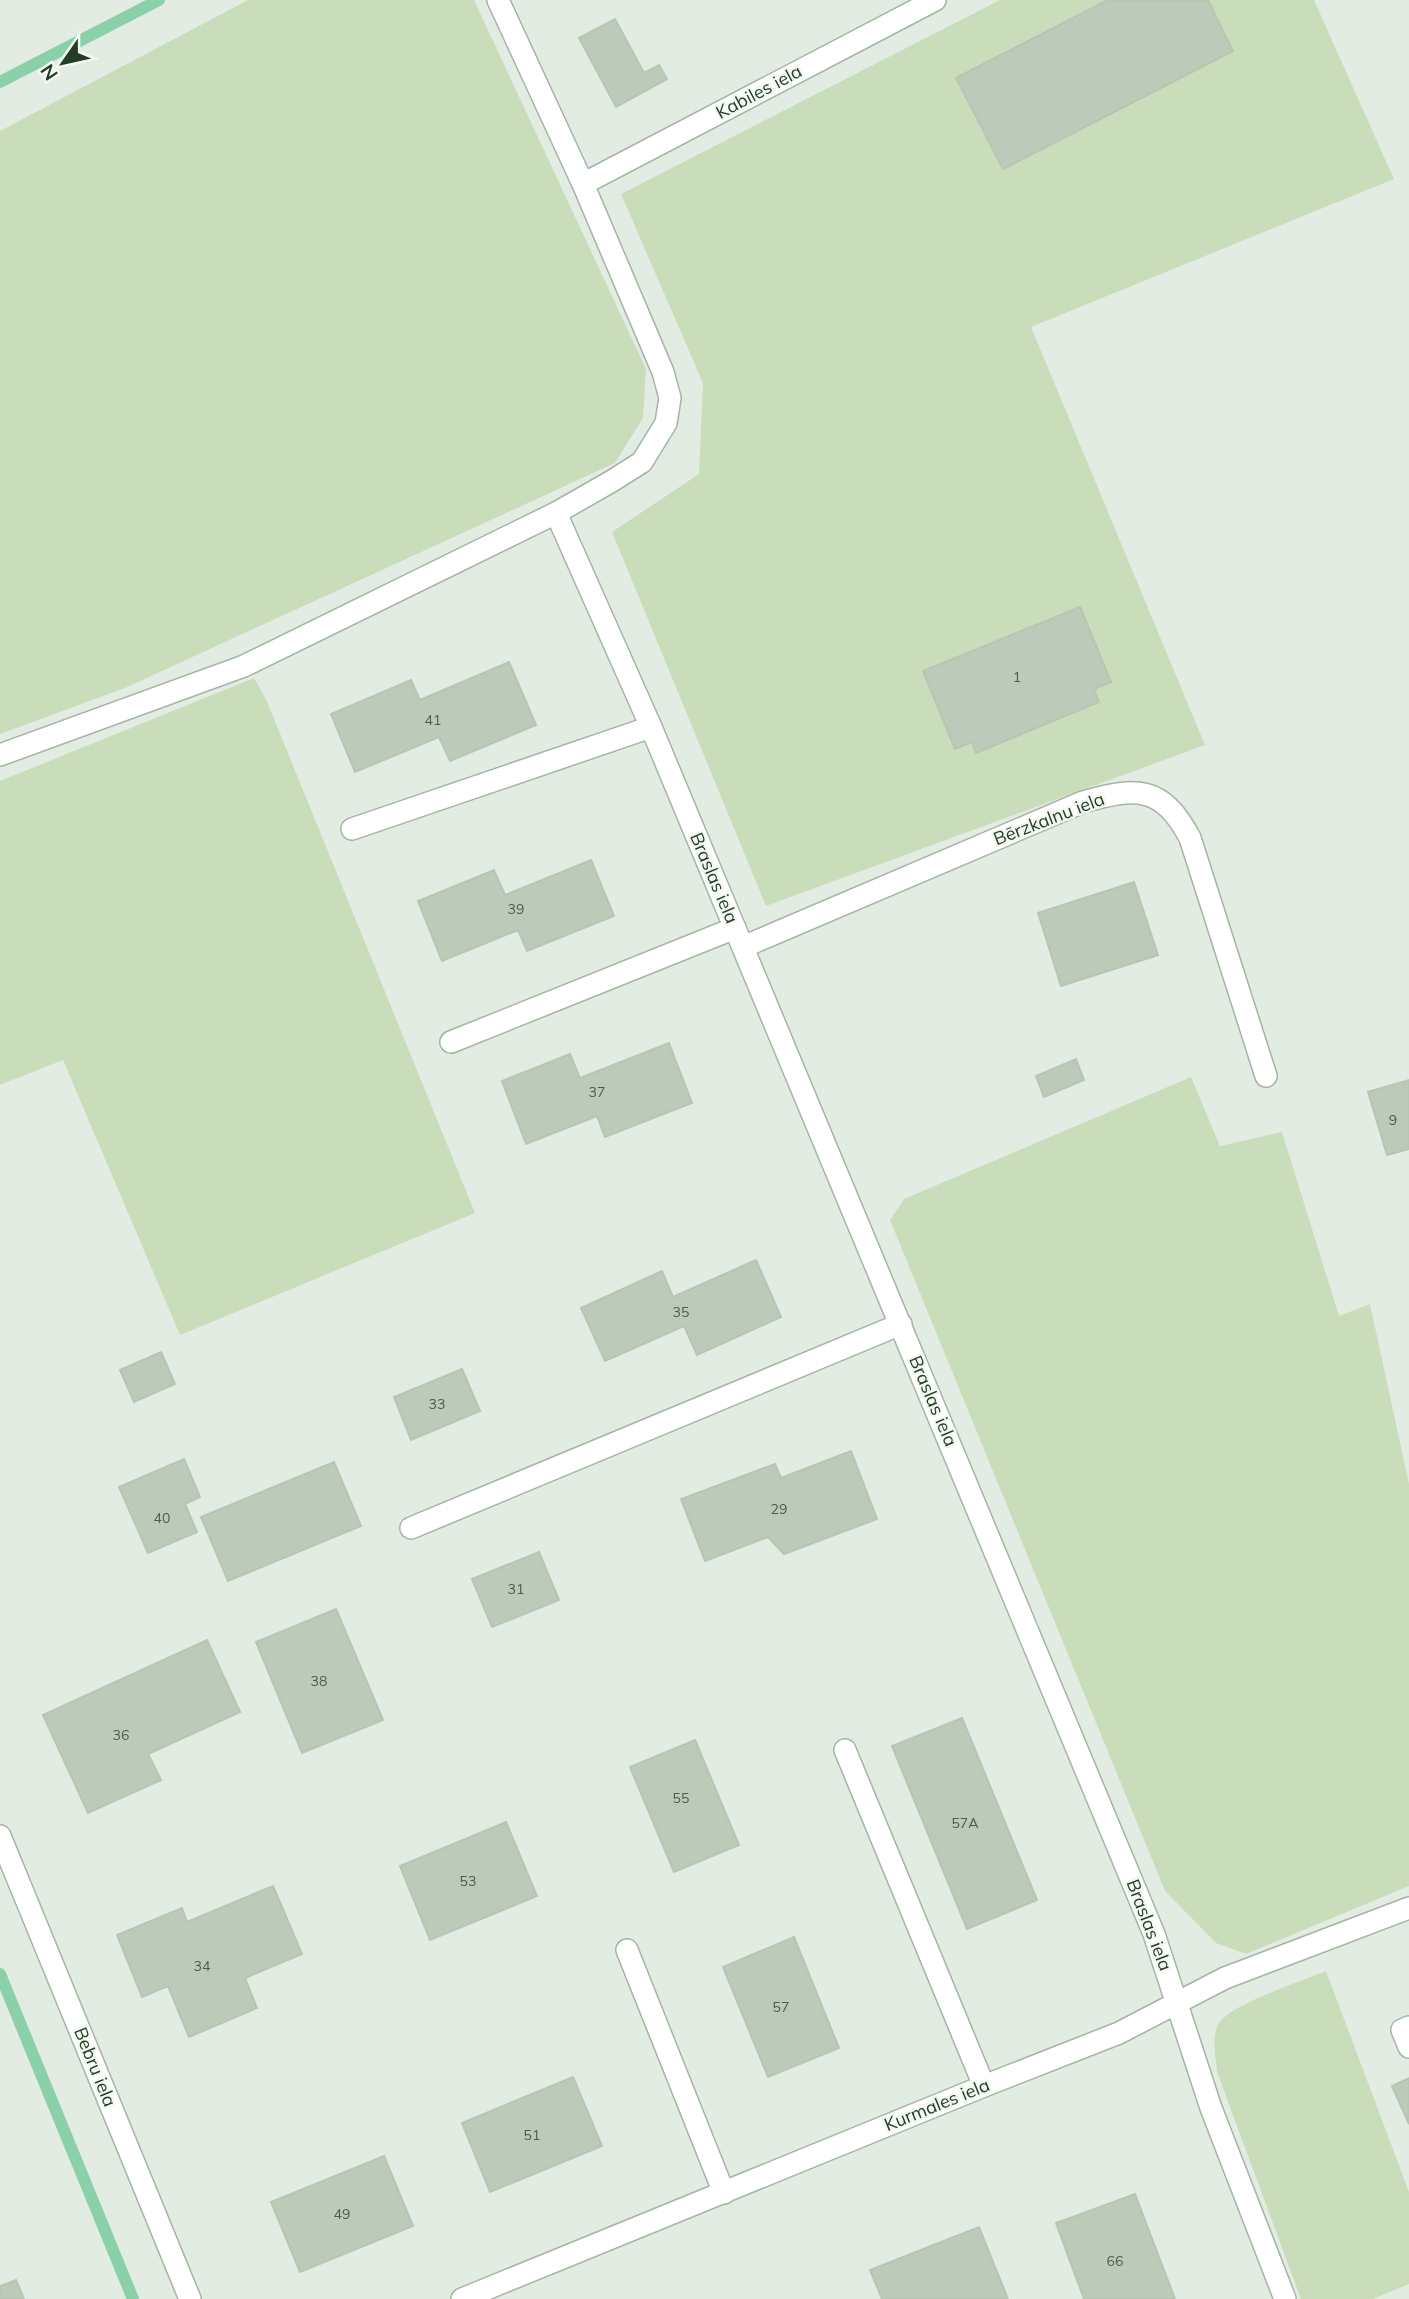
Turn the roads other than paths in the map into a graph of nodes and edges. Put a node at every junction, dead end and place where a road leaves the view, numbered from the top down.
1 (498, 0) edge
2 (935, 0) edge
3 (583, 184) junction
4 (556, 513) junction
5 (651, 727) junction
6 (0, 755) edge
7 (352, 829) dead end
8 (739, 937) junction
9 (451, 1042) dead end
10 (1266, 1076) dead end
11 (901, 1324) junction
12 (411, 1528) dead end
13 (845, 1750) dead end
14 (0, 1836) edge
15 (1409, 1908) edge
16 (627, 1950) dead end
17 (1177, 2003) junction
18 (1409, 2027) edge
19 (1409, 2047) edge
20 (984, 2086) junction
21 (724, 2193) junction
22 (190, 2299) edge
23 (462, 2299) edge
24 (1285, 2299) edge

1 - 3 street
2 - 3 street, Kabiles iela
3 - 4 street
4 - 5 street, Braslas iela
4 - 6 street
5 - 7 street
5 - 8 street, Braslas iela
8 - 9 street, Bērzkalnu iela
8 - 10 street, Bērzkalnu iela
8 - 11 street, Braslas iela
11 - 12 street
11 - 17 street, Braslas iela
13 - 20 street
14 - 22 street, Bebru iela
15 - 17 street, Kurmales iela
16 - 21 street
17 - 20 street, Kurmales iela
17 - 24 street, Braslas iela
18 - 19 street
20 - 21 street, Kurmales iela
21 - 23 street, Kurmales iela

